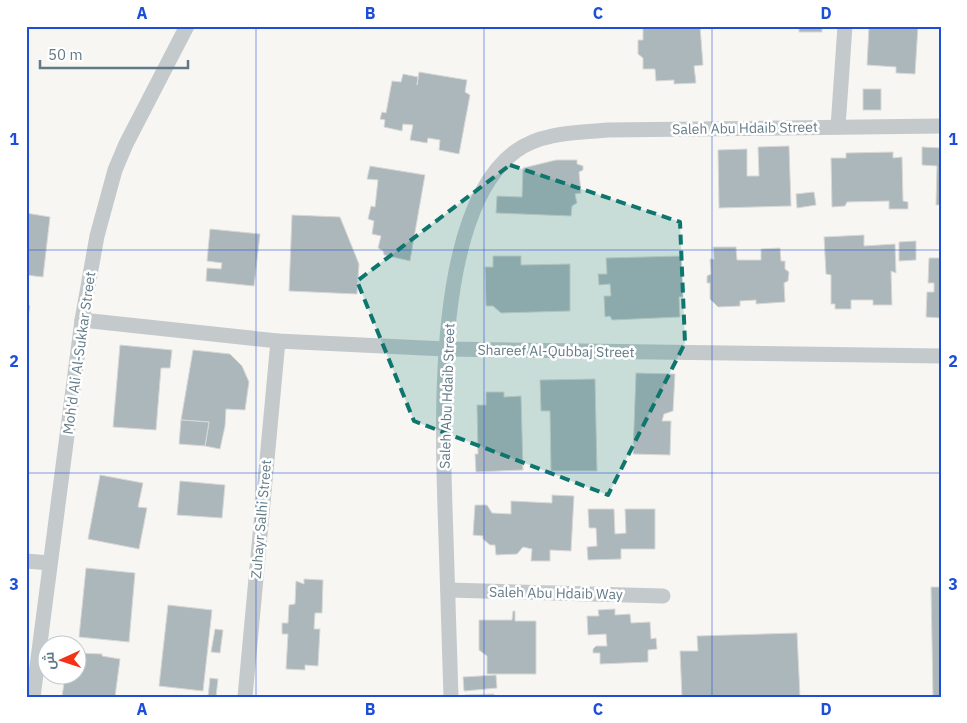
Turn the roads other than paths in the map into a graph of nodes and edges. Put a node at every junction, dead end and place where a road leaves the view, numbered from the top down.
1 (187, 26) edge
2 (845, 26) edge
3 (941, 126) edge
4 (838, 127) junction
5 (82, 320) junction
6 (278, 341) junction
7 (445, 349) junction
8 (941, 356) edge
9 (26, 561) edge
10 (50, 563) junction
11 (448, 590) junction
12 (663, 596) dead end
13 (33, 697) edge
14 (244, 697) edge
15 (451, 697) edge

1 - 5 street, Moh'd Ali Al-Sukkar Street
2 - 4 street
3 - 4 street, Saleh Abu Hdaib Street
4 - 7 street, Saleh Abu Hdaib Street
5 - 6 street, Shareef Al-Qubbaj Street
5 - 10 street, Moh'd Ali Al-Sukkar Street
6 - 7 street, Shareef Al-Qubbaj Street
6 - 14 street, Zuhayr Salhi Street
7 - 8 street, Shareef Al-Qubbaj Street
7 - 11 street, Saleh Abu Hdaib Street
9 - 10 street
10 - 13 street, Moh'd Ali Al-Sukkar Street
11 - 12 street, Saleh Abu Hdaib Way
11 - 15 street, Saleh Abu Hdaib Street

